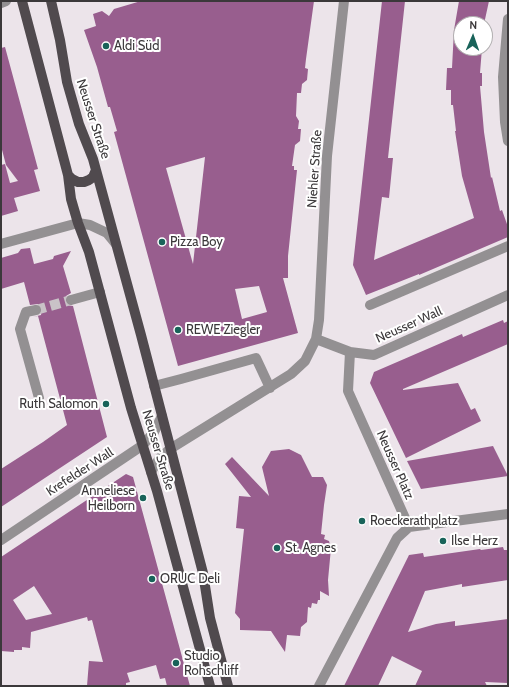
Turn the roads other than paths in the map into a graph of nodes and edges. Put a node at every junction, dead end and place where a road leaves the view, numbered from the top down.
1 (6, 1) edge
2 (22, 1) edge
3 (51, 1) edge
4 (344, 1) edge
5 (1, 3) edge
6 (508, 20) edge
7 (508, 141) edge
8 (96, 170) junction
9 (68, 175) junction
10 (78, 223) junction
11 (1, 244) edge
12 (116, 244) junction
13 (508, 246) edge
14 (100, 292) junction
15 (508, 295) edge
16 (71, 300) tunnel mouth
17 (370, 305) dead end
18 (36, 310) tunnel mouth
19 (316, 339) junction
20 (350, 352) junction
21 (154, 386) junction
22 (270, 388) junction
23 (39, 398) dead end
24 (162, 416) junction
25 (143, 445) junction
26 (170, 448) junction
27 (151, 472) junction
28 (508, 514) edge
29 (409, 527) junction
30 (1, 540) edge
31 (210, 686) edge
32 (228, 686) edge
33 (319, 686) edge

1 - 5 street
2 - 9 main road, Neusser Straße
3 - 8 main road, Neusser Straße
4 - 19 street, Niehler Straße
6 - 7 street
8 - 9 main road
8 - 12 main road, Neusser Straße
9 - 10 main road, Neusser Straße
10 - 11 street
10 - 12 street
10 - 14 main road, Neusser Straße
12 - 21 main road, Neusser Straße
13 - 17 street
14 - 16 street
14 - 25 main road, Neusser Straße
15 - 20 street, Neusser Wall
18 - 23 street
19 - 20 street, Neusser Wall
19 - 22 street
20 - 29 street, Neusser Platz
21 - 22 street
21 - 24 main road, Neusser Straße
22 - 26 street
24 - 25 street, Krefelder Wall
24 - 26 main road, Neusser Straße
25 - 27 main road, Neusser Straße
25 - 30 street, Krefelder Wall
26 - 27 street
26 - 32 main road, Neusser Straße
27 - 31 main road, Neusser Straße
28 - 29 street
29 - 33 street

